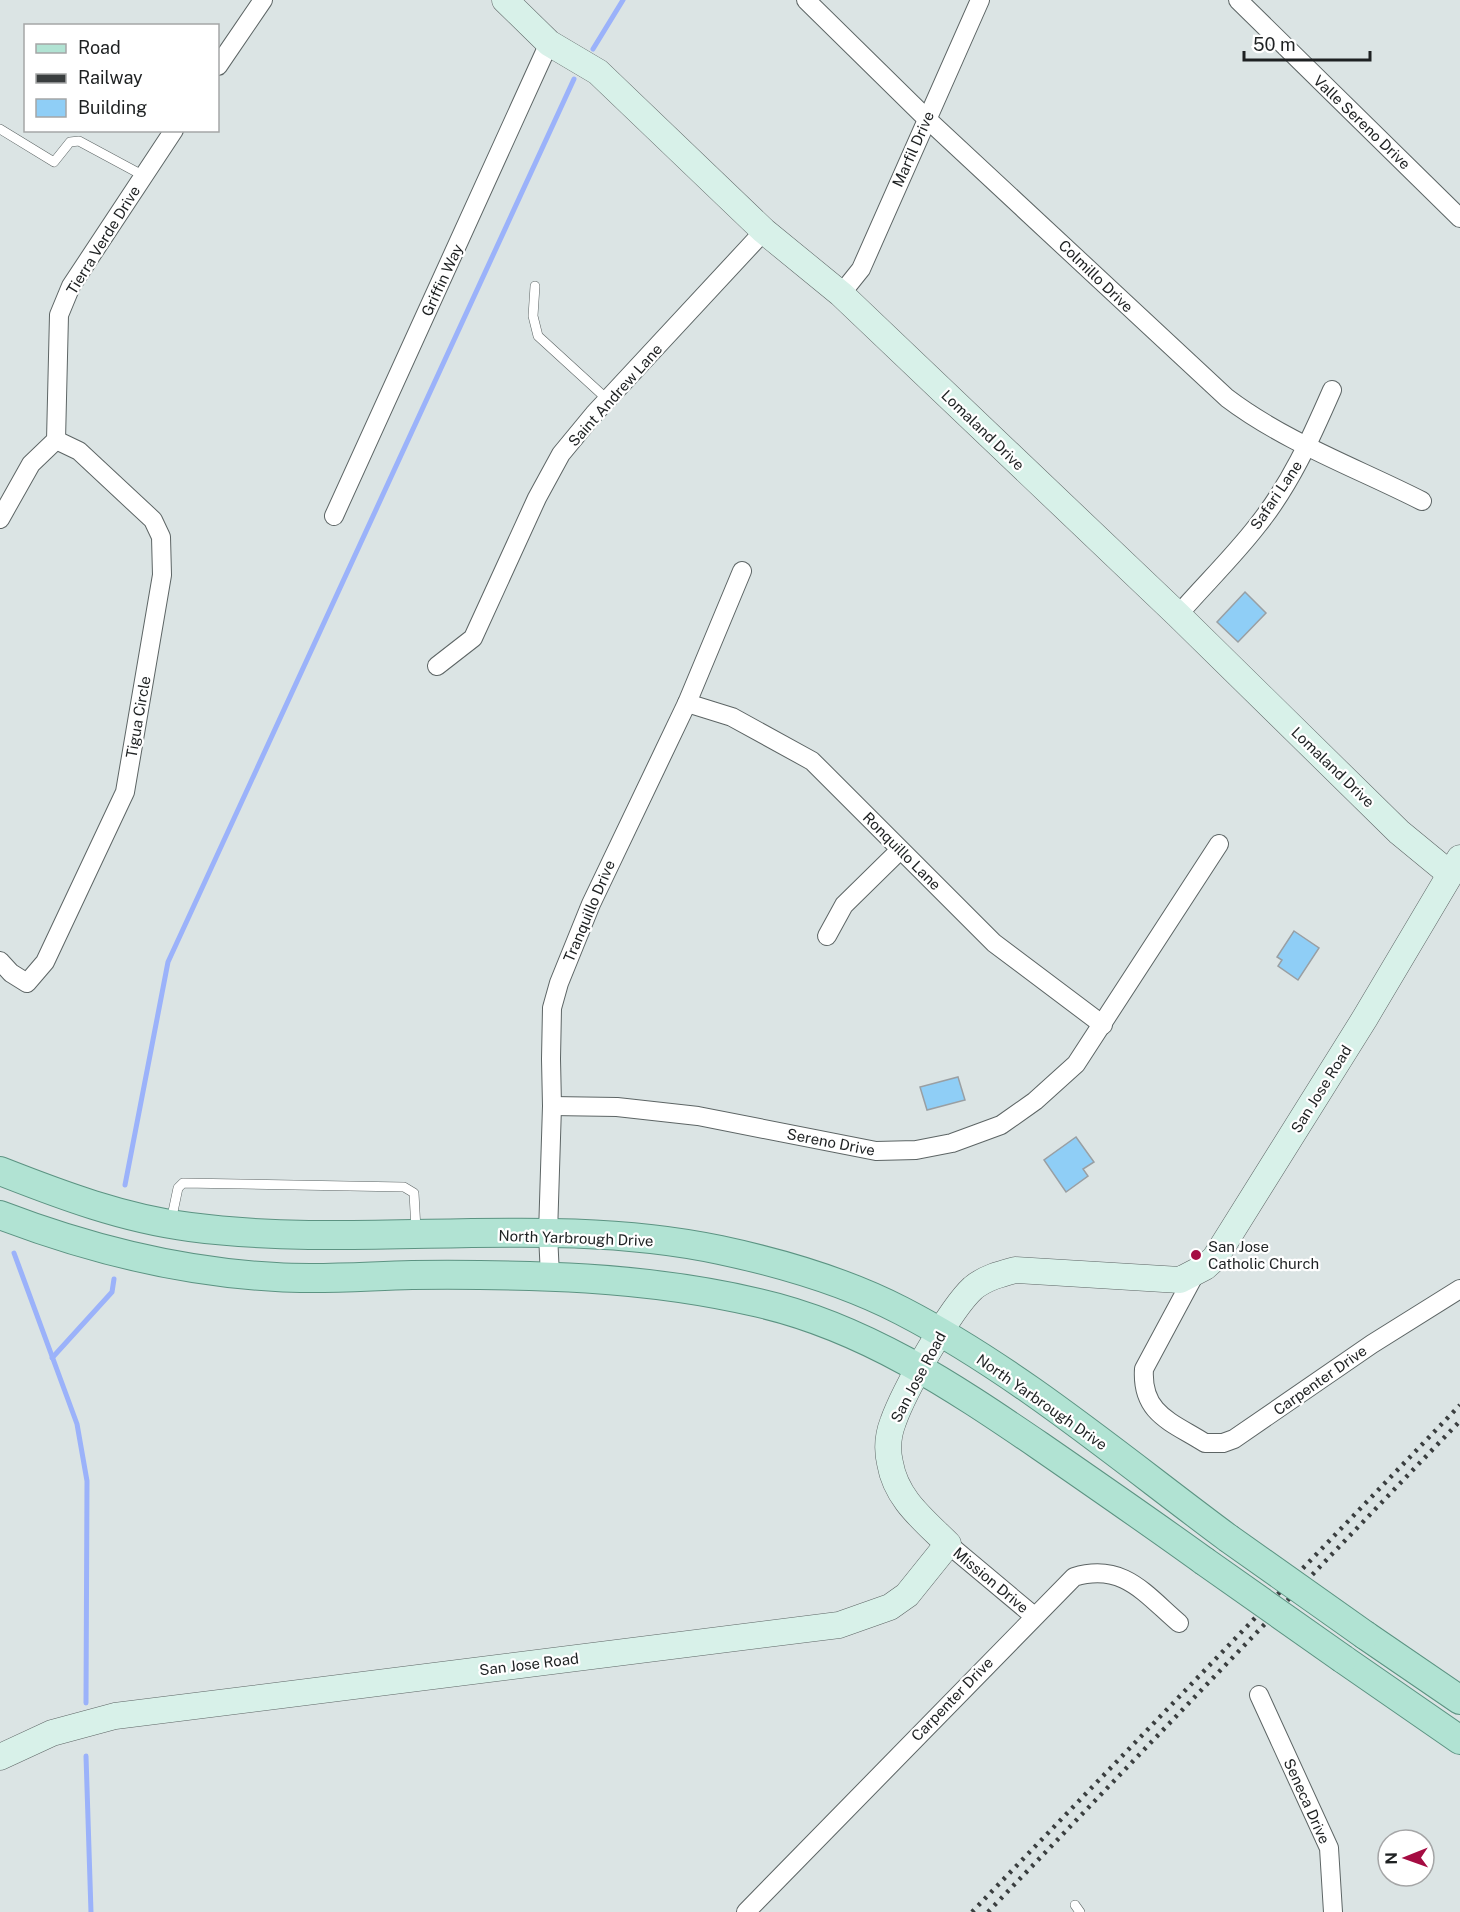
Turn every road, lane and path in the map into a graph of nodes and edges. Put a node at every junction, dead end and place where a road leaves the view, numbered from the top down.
1 (263, 0) edge
2 (506, 0) edge
3 (806, 0) edge
4 (980, 0) edge
5 (1238, 0) edge
6 (549, 43) junction
7 (219, 65) edge
8 (926, 118) junction
9 (0, 129) edge
10 (173, 132) edge
11 (144, 176) junction
12 (1460, 218) edge
13 (764, 231) junction
14 (535, 286) dead end
15 (841, 294) junction
16 (1332, 390) dead end
17 (608, 400) junction
18 (56, 440) junction
19 (1308, 445) junction
20 (1422, 501) dead end
21 (334, 516) dead end
22 (0, 519) edge
23 (742, 572) dead end
24 (1178, 615) junction
25 (437, 666) dead end
26 (687, 703) junction
27 (1219, 844) dead end
28 (899, 851) junction
29 (1455, 866) edge
30 (827, 936) dead end
31 (0, 961) edge
32 (1103, 1025) junction
33 (552, 1106) junction
34 (0, 1171) edge
35 (0, 1215) edge
36 (170, 1223) junction
37 (416, 1234) junction
38 (548, 1234) junction
39 (162, 1263) junction
40 (1195, 1274) junction
41 (550, 1276) junction
42 (1460, 1289) edge
43 (941, 1332) junction
44 (921, 1368) junction
45 (948, 1544) junction
46 (1034, 1616) junction
47 (1179, 1623) dead end
48 (1259, 1695) dead end
49 (1460, 1700) edge
50 (1460, 1740) edge
51 (0, 1757) edge
52 (746, 1912) edge
53 (1333, 1912) edge

1 - 7 street
2 - 6 street, Lomaland Drive
3 - 8 street, Colmillo Drive
4 - 8 street, Marfil Drive
5 - 12 street, Valle Sereno Drive
6 - 13 street, Lomaland Drive
6 - 21 street, Griffin Way
8 - 15 street, Marfil Drive
8 - 19 street, Colmillo Drive
9 - 11 lane
10 - 11 street, Tierra Verde Drive
11 - 18 street, Tierra Verde Drive
13 - 15 street, Lomaland Drive
13 - 17 street, Saint Andrew Lane
14 - 17 lane
15 - 24 street, Lomaland Drive
16 - 19 street, Safari Lane
17 - 25 street, Saint Andrew Lane
18 - 22 street
18 - 31 street, Tigua Circle
19 - 20 street, Colmillo Drive
19 - 24 street, Safari Lane
23 - 26 street, Tranquillo Drive
24 - 29 street, Lomaland Drive
26 - 28 street, Ronquillo Lane
26 - 33 street, Tranquillo Drive
27 - 32 street, Sereno Drive
28 - 30 street
28 - 32 street, Ronquillo Lane
29 - 40 street, San Jose Road
32 - 33 street, Sereno Drive
33 - 38 street, Tranquillo Drive
34 - 36 main road, North Yarbrough Drive
35 - 39 main road
36 - 37 main road, North Yarbrough Drive
36 - 37 lane
36 - 39 main road
37 - 38 main road, North Yarbrough Drive
38 - 41 street, Tranquillo Drive
38 - 43 main road, North Yarbrough Drive
39 - 41 main road
40 - 42 street, Carpenter Drive
40 - 43 street, San Jose Road
41 - 44 main road
43 - 44 street, San Jose Road
43 - 49 main road, North Yarbrough Drive, bridge
44 - 45 street, San Jose Road
44 - 50 main road, bridge
45 - 46 street, Mission Drive
45 - 51 street, San Jose Road
46 - 47 street, Carpenter Drive
46 - 52 street, Carpenter Drive
48 - 53 street, Seneca Drive

